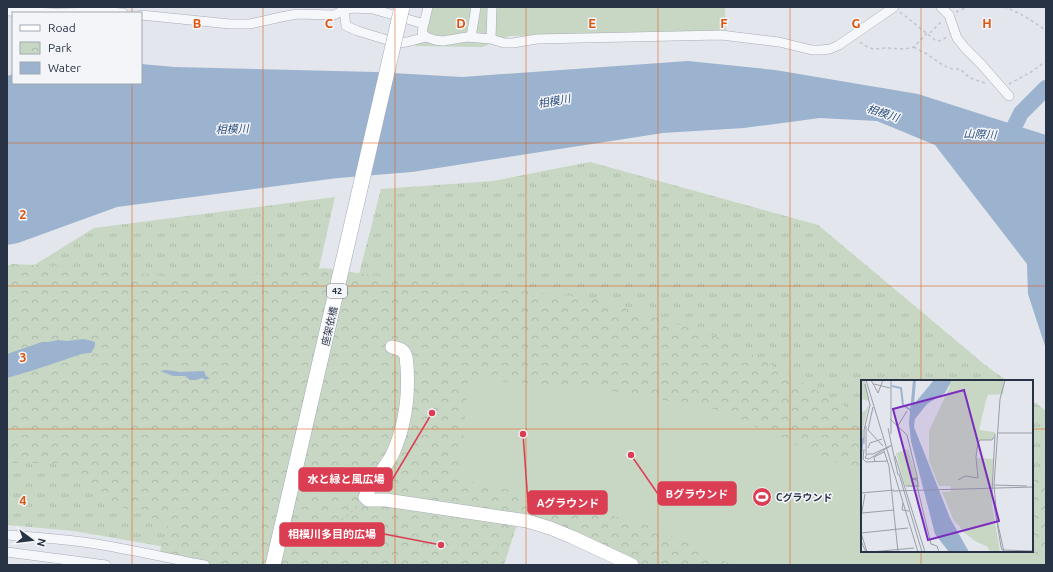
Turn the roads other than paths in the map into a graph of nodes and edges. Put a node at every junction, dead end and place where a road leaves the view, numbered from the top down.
1 (428, 7) edge
2 (476, 7) edge
3 (492, 7) edge
4 (894, 7) edge
5 (941, 7) edge
6 (350, 8) edge
7 (402, 10) edge
8 (7, 11) edge
9 (31, 12) edge
10 (142, 15) edge
11 (424, 24) junction
12 (426, 37) junction
13 (471, 37) junction
14 (491, 38) junction
15 (1009, 96) dead end
16 (392, 347) dead end
17 (7, 535) edge
18 (7, 552) edge
19 (106, 565) edge
20 (205, 565) edge
21 (273, 565) edge
22 (632, 565) edge

1 - 11 street
2 - 13 street
3 - 14 street
4 - 14 street
5 - 15 street
6 - 10 street
6 - 11 street
6 - 12 street
7 - 21 main road, 座架依橋 / 42, bridge
8 - 9 street
11 - 12 street
12 - 13 street
13 - 14 street
16 - 22 street
17 - 20 street
18 - 19 street

